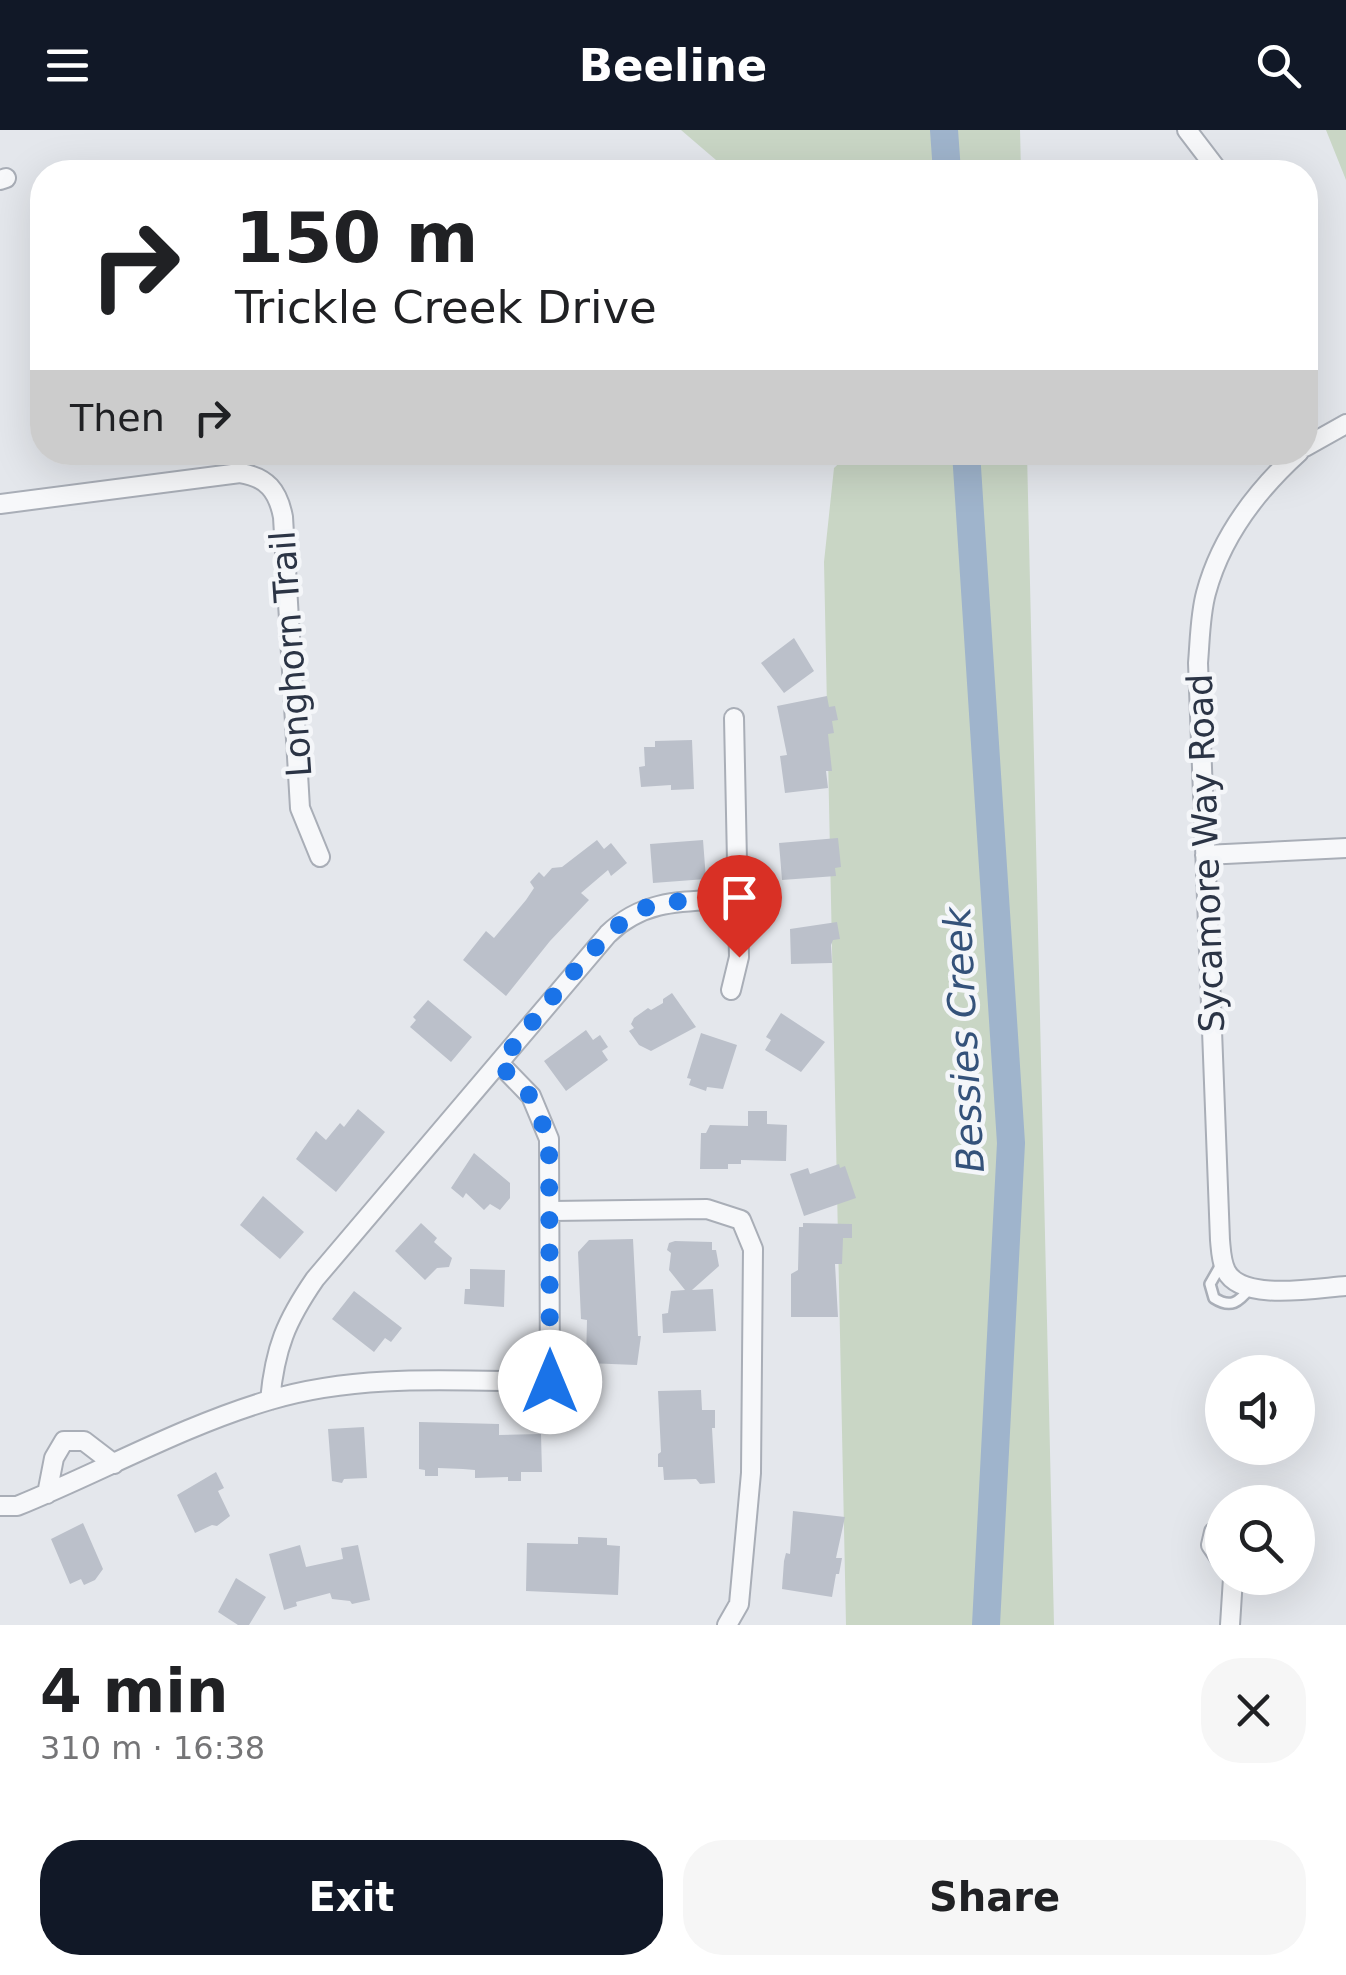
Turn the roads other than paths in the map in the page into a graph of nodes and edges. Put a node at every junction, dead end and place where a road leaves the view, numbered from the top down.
1 (1187, 130) edge
2 (1210, 160) edge
3 (1346, 424) edge
4 (1318, 439) edge
5 (1286, 465) edge
6 (0, 504) edge
7 (734, 718) dead end
8 (1346, 848) edge
9 (1206, 855) junction
10 (320, 857) dead end
11 (737, 899) junction
12 (731, 990) dead end
13 (499, 1064) junction
14 (552, 1211) junction
15 (1223, 1261) junction
16 (1242, 1284) junction
17 (1346, 1286) edge
18 (270, 1400) junction
19 (114, 1464) junction
20 (48, 1494) junction
21 (0, 1506) edge
22 (1232, 1595) edge
23 (728, 1625) edge
24 (1230, 1625) edge

1 - 2 street
3 - 4 street
5 - 9 street, Sycamore Way Road
6 - 10 street, Longhorn Trail
7 - 11 street
8 - 9 street
9 - 15 street, Sycamore Way Road
11 - 12 street
11 - 13 street
13 - 14 street
13 - 18 street
14 - 18 street
14 - 23 street
15 - 16 street, Sycamore Way Road
15 - 16 lane
16 - 17 street
18 - 19 street
19 - 20 street
19 - 20 street
20 - 21 street
22 - 24 street

